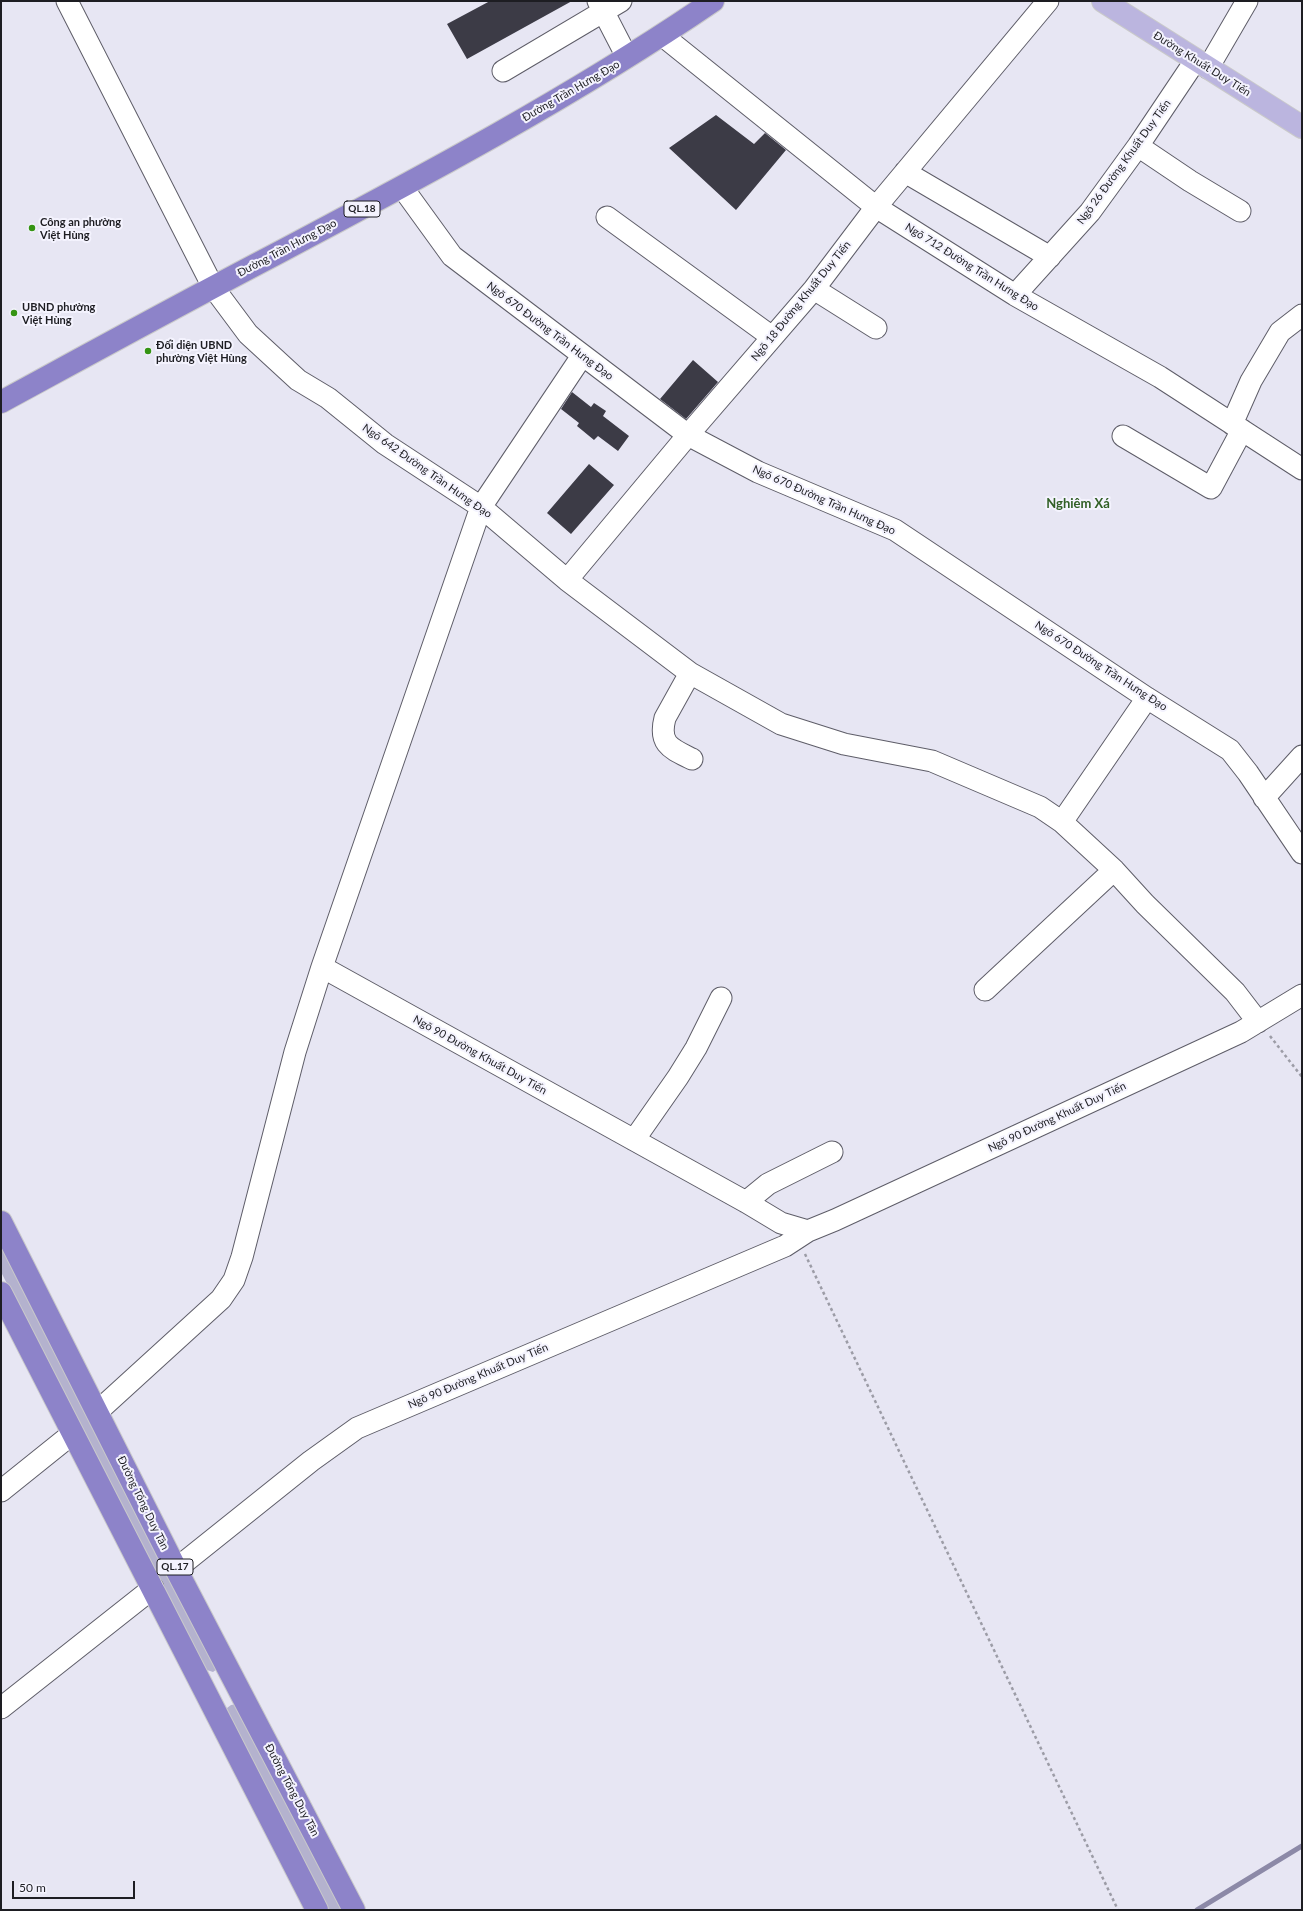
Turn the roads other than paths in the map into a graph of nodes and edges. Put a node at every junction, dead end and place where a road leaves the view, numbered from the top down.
1 (68, 1) edge
2 (714, 1) edge
3 (1048, 1) edge
4 (1103, 1) edge
5 (1247, 1) edge
6 (608, 4) edge
7 (663, 36) junction
8 (627, 57) junction
9 (1202, 64) junction
10 (502, 71) dead end
11 (1302, 127) edge
12 (1138, 146) junction
13 (905, 172) junction
14 (402, 187) junction
15 (876, 207) junction
16 (1240, 211) dead end
17 (607, 217) dead end
18 (1050, 257) junction
19 (213, 287) junction
20 (814, 289) junction
21 (1015, 295) junction
22 (1302, 315) edge
23 (876, 328) dead end
24 (772, 337) junction
25 (582, 356) junction
26 (1, 402) edge
27 (1237, 427) junction
28 (688, 435) junction
29 (1123, 436) dead end
30 (1302, 469) edge
31 (481, 507) junction
32 (567, 580) junction
33 (690, 673) junction
34 (1147, 698) junction
35 (1302, 756) edge
36 (692, 759) dead end
37 (1264, 798) junction
38 (1062, 822) junction
39 (1302, 853) edge
40 (1114, 870) junction
41 (322, 967) junction
42 (985, 990) dead end
43 (1302, 995) edge
44 (721, 998) dead end
45 (1258, 1022) junction
46 (634, 1140) junction
47 (832, 1152) dead end
48 (746, 1202) junction
49 (1, 1222) edge
50 (803, 1235) junction
51 (1, 1293) edge
52 (97, 1412) junction
53 (72, 1434) junction
54 (1, 1491) edge
55 (176, 1569) junction
56 (153, 1588) junction
57 (234, 1681) junction
58 (208, 1696) junction
59 (1, 1708) edge
60 (318, 1910) edge
61 (354, 1910) edge

1 - 19 street, Ngõ 642 Đường Trần Hưng Đạo
2 - 7 highway, Đường Trần Hưng Đạo / QL.18
3 - 13 street, Ngõ 18 Đường Khuất Duy Tiến
4 - 9 main road, Đường Khuất Duy Tiến
5 - 9 street, Ngõ 26 Đường Khuất Duy Tiến
6 - 8 street
6 - 10 street
7 - 8 highway, Đường Trần Hưng Đạo / QL.18
7 - 15 street, Ngõ 712 Đường Trần Hưng Đạo
8 - 14 highway, Đường Trần Hưng Đạo / QL.18
9 - 11 main road, Đường Khuất Duy Tiến
9 - 12 street, Ngõ 26 Đường Khuất Duy Tiến
12 - 16 street
12 - 18 street, Ngõ 26 Đường Khuất Duy Tiến
13 - 15 street, Ngõ 18 Đường Khuất Duy Tiến
13 - 18 street
14 - 19 highway, Đường Trần Hưng Đạo / QL.18
14 - 25 street, Ngõ 670 Đường Trần Hưng Đạo
15 - 20 street, Ngõ 18 Đường Khuất Duy Tiến
15 - 21 street, Ngõ 712 Đường Trần Hưng Đạo
17 - 24 street
18 - 21 street, Ngõ 26 Đường Khuất Duy Tiến
19 - 26 highway, Đường Trần Hưng Đạo / QL.18
19 - 31 street, Ngõ 642 Đường Trần Hưng Đạo
20 - 23 street
20 - 24 street, Ngõ 18 Đường Khuất Duy Tiến
21 - 27 street, Ngõ 712 Đường Trần Hưng Đạo
22 - 27 street
24 - 28 street, Ngõ 18 Đường Khuất Duy Tiến
25 - 28 street, Ngõ 670 Đường Trần Hưng Đạo
25 - 31 street
27 - 29 street
27 - 30 street, Ngõ 712 Đường Trần Hưng Đạo
28 - 32 street, Ngõ 18 Đường Khuất Duy Tiến
28 - 34 street, Ngõ 670 Đường Trần Hưng Đạo
31 - 32 street, Ngõ 642 Đường Trần Hưng Đạo
31 - 41 street
32 - 33 street, Ngõ 642 Đường Trần Hưng Đạo
33 - 36 street
33 - 38 street, Ngõ 642 Đường Trần Hưng Đạo
34 - 37 street, Ngõ 670 Đường Trần Hưng Đạo
34 - 38 street
35 - 37 street
37 - 39 street, Ngõ 670 Đường Trần Hưng Đạo
38 - 40 street, Ngõ 642 Đường Trần Hưng Đạo
40 - 42 street
40 - 45 street, Ngõ 642 Đường Trần Hưng Đạo
41 - 46 street, Ngõ 90 Đường Khuất Duy Tiến
41 - 52 street
43 - 45 street, Ngõ 90 Đường Khuất Duy Tiến
44 - 46 street
45 - 50 street, Ngõ 90 Đường Khuất Duy Tiến
46 - 48 street, Ngõ 90 Đường Khuất Duy Tiến
47 - 48 street
48 - 50 street, Ngõ 90 Đường Khuất Duy Tiến
49 - 52 highway, Đường Tống Duy Tân / QL.17
50 - 55 street, Ngõ 90 Đường Khuất Duy Tiến
51 - 53 highway, QL.17
52 - 55 highway, Đường Tống Duy Tân / QL.17
53 - 54 street
53 - 56 highway, QL.17
55 - 57 highway, Đường Tống Duy Tân / QL.17
56 - 58 highway, QL.17
56 - 59 street
57 - 58 highway
57 - 61 highway, Đường Tống Duy Tân / QL.17
58 - 60 highway, QL.17

